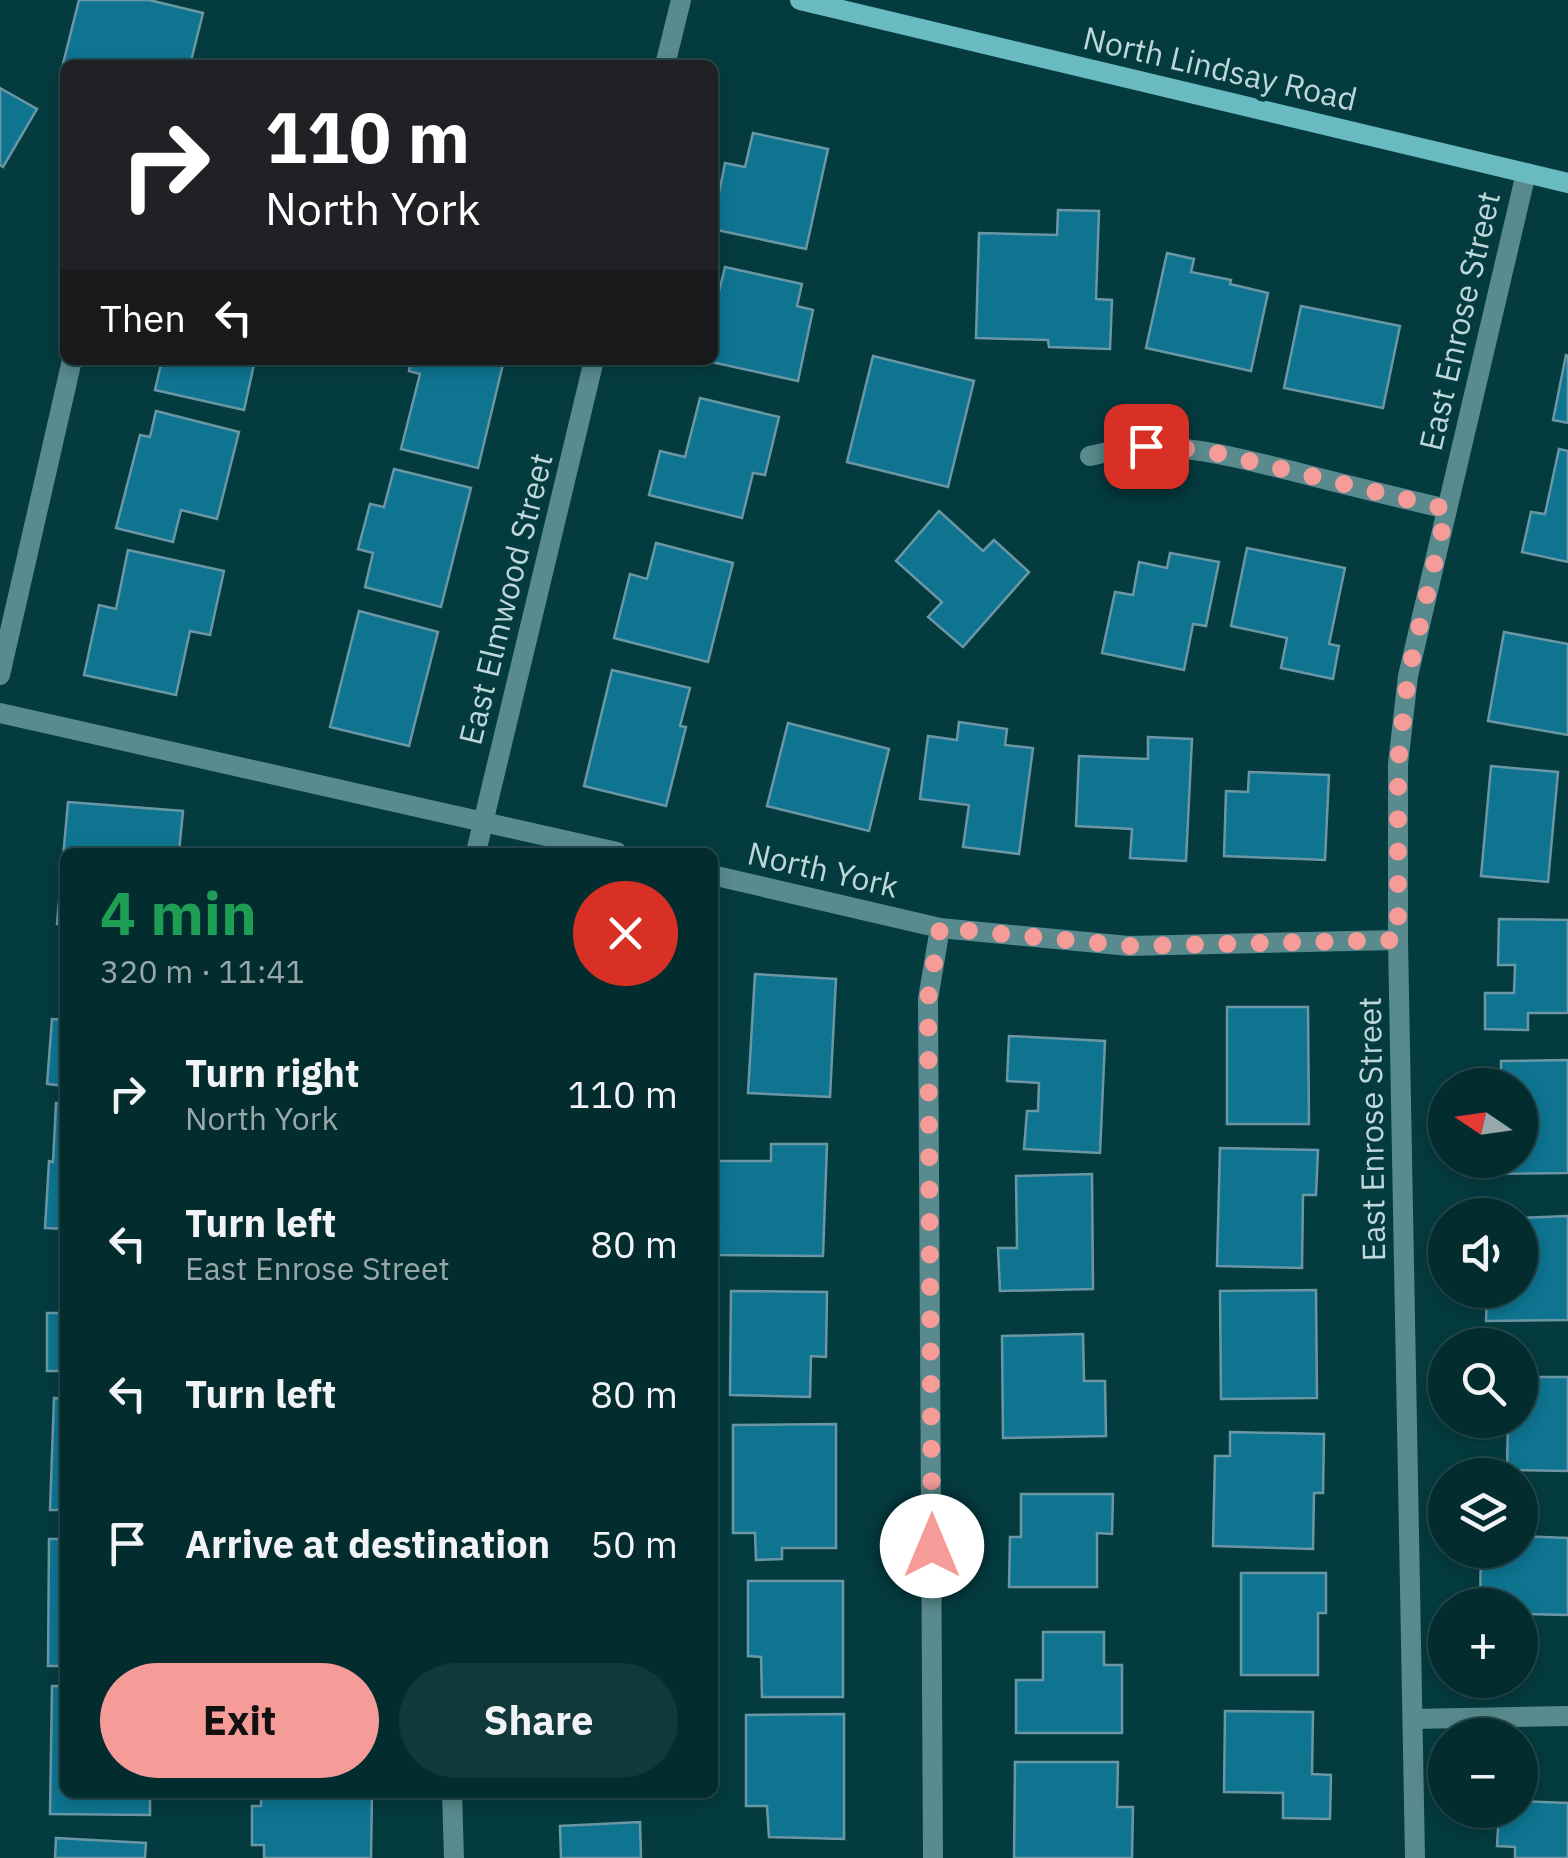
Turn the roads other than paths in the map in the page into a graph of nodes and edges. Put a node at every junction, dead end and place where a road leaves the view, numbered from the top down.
1 (681, 0) edge
2 (800, 0) edge
3 (667, 60) edge
4 (1526, 173) junction
5 (1568, 183) edge
6 (71, 365) edge
7 (593, 365) edge
8 (1090, 456) dead end
9 (1447, 509) junction
10 (0, 675) edge
11 (0, 713) edge
12 (483, 822) junction
13 (477, 848) edge
14 (598, 848) edge
15 (718, 876) edge
16 (940, 928) junction
17 (1398, 940) junction
18 (1568, 1716) edge
19 (1412, 1720) junction
20 (452, 1798) edge
21 (454, 1858) edge
22 (934, 1858) edge
23 (1415, 1858) edge

1 - 3 street
2 - 4 main road, North Lindsay Road
4 - 5 main road, North Lindsay Road
4 - 9 street, East Enrose Street
6 - 10 street
7 - 12 street, East Elmwood Street
8 - 9 street
9 - 17 street, East Enrose Street
11 - 12 street
12 - 13 street, East Elmwood Street
12 - 14 street
15 - 16 street, North York
16 - 17 street, North York
16 - 22 street
17 - 19 street, East Enrose Street
18 - 19 street
19 - 23 street, East Enrose Street
20 - 21 street

